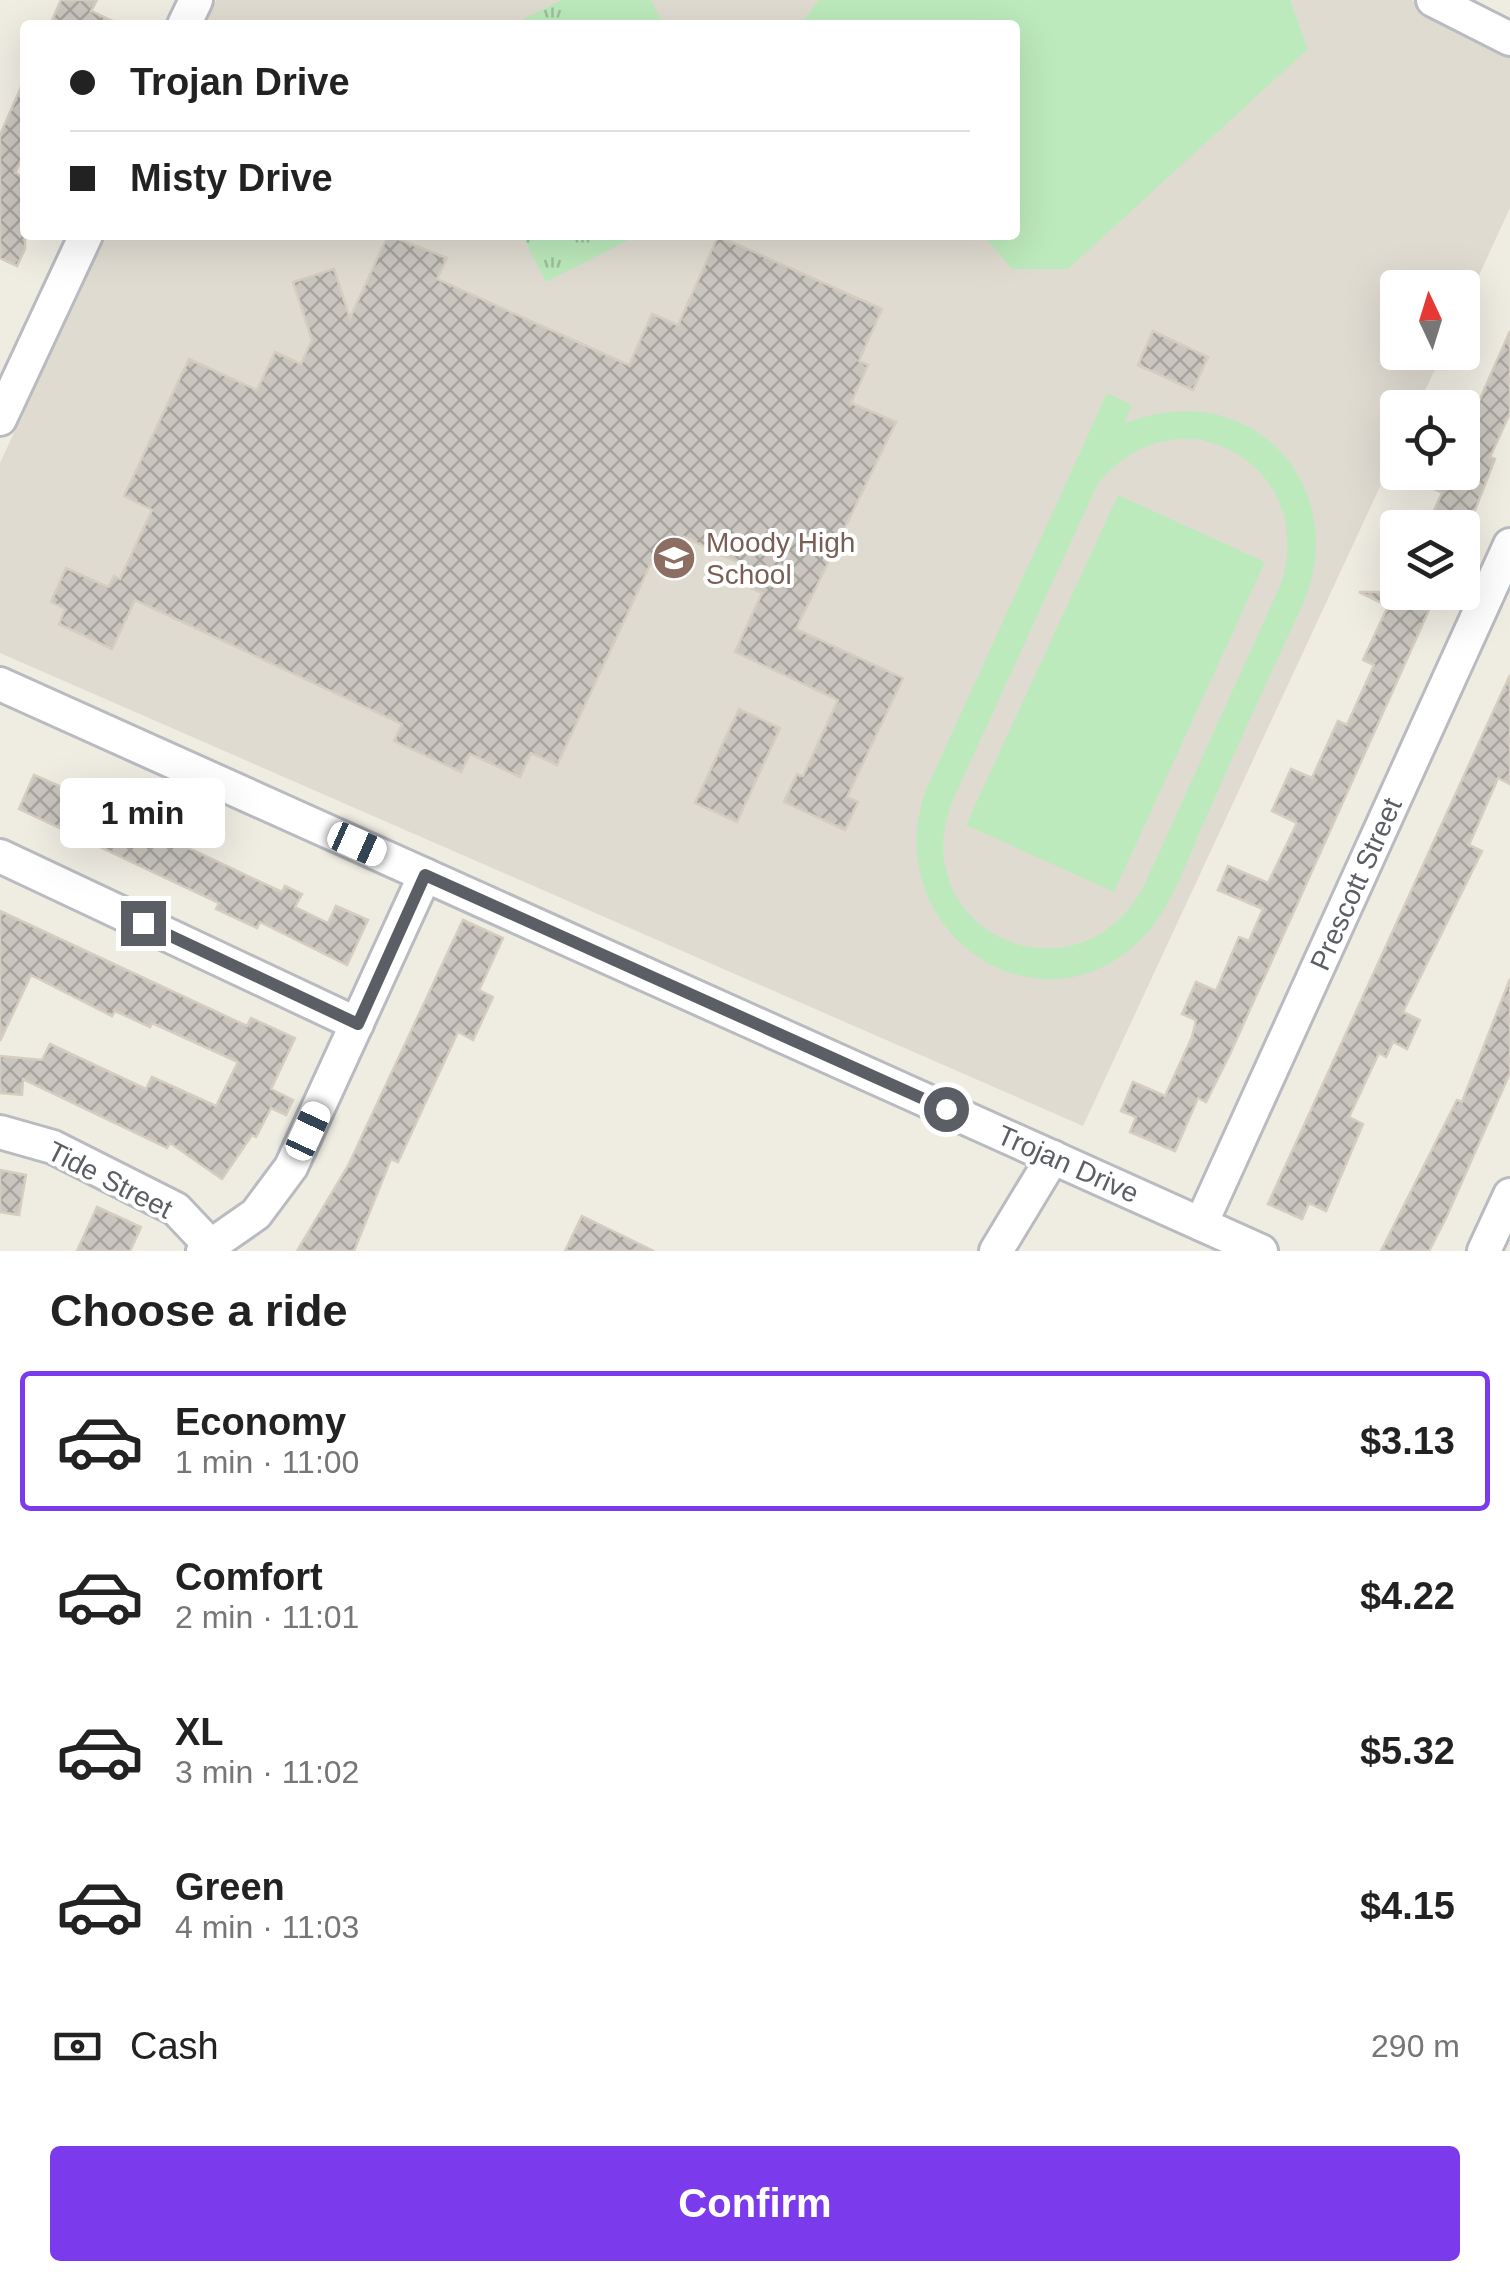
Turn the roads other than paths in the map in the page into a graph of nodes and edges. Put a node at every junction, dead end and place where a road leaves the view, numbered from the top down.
1 (1433, 0) edge
2 (1510, 39) edge
3 (84, 240) edge
4 (0, 419) edge
5 (1510, 545) edge
6 (0, 684) edge
7 (0, 856) edge
8 (425, 875) junction
9 (358, 1024) junction
10 (0, 1132) edge
11 (1053, 1158) junction
12 (1510, 1196) edge
13 (1201, 1224) junction
14 (206, 1248) edge
15 (996, 1251) edge
16 (1261, 1251) edge
17 (1484, 1251) edge

1 - 2 street
3 - 4 street
5 - 13 street, Prescott Street
6 - 8 street, Trojan Drive
7 - 9 street
8 - 9 street
8 - 11 street, Trojan Drive
9 - 14 street
10 - 14 street, Tide Street
11 - 13 street, Trojan Drive
11 - 15 street
12 - 17 street
13 - 16 street, Trojan Drive

